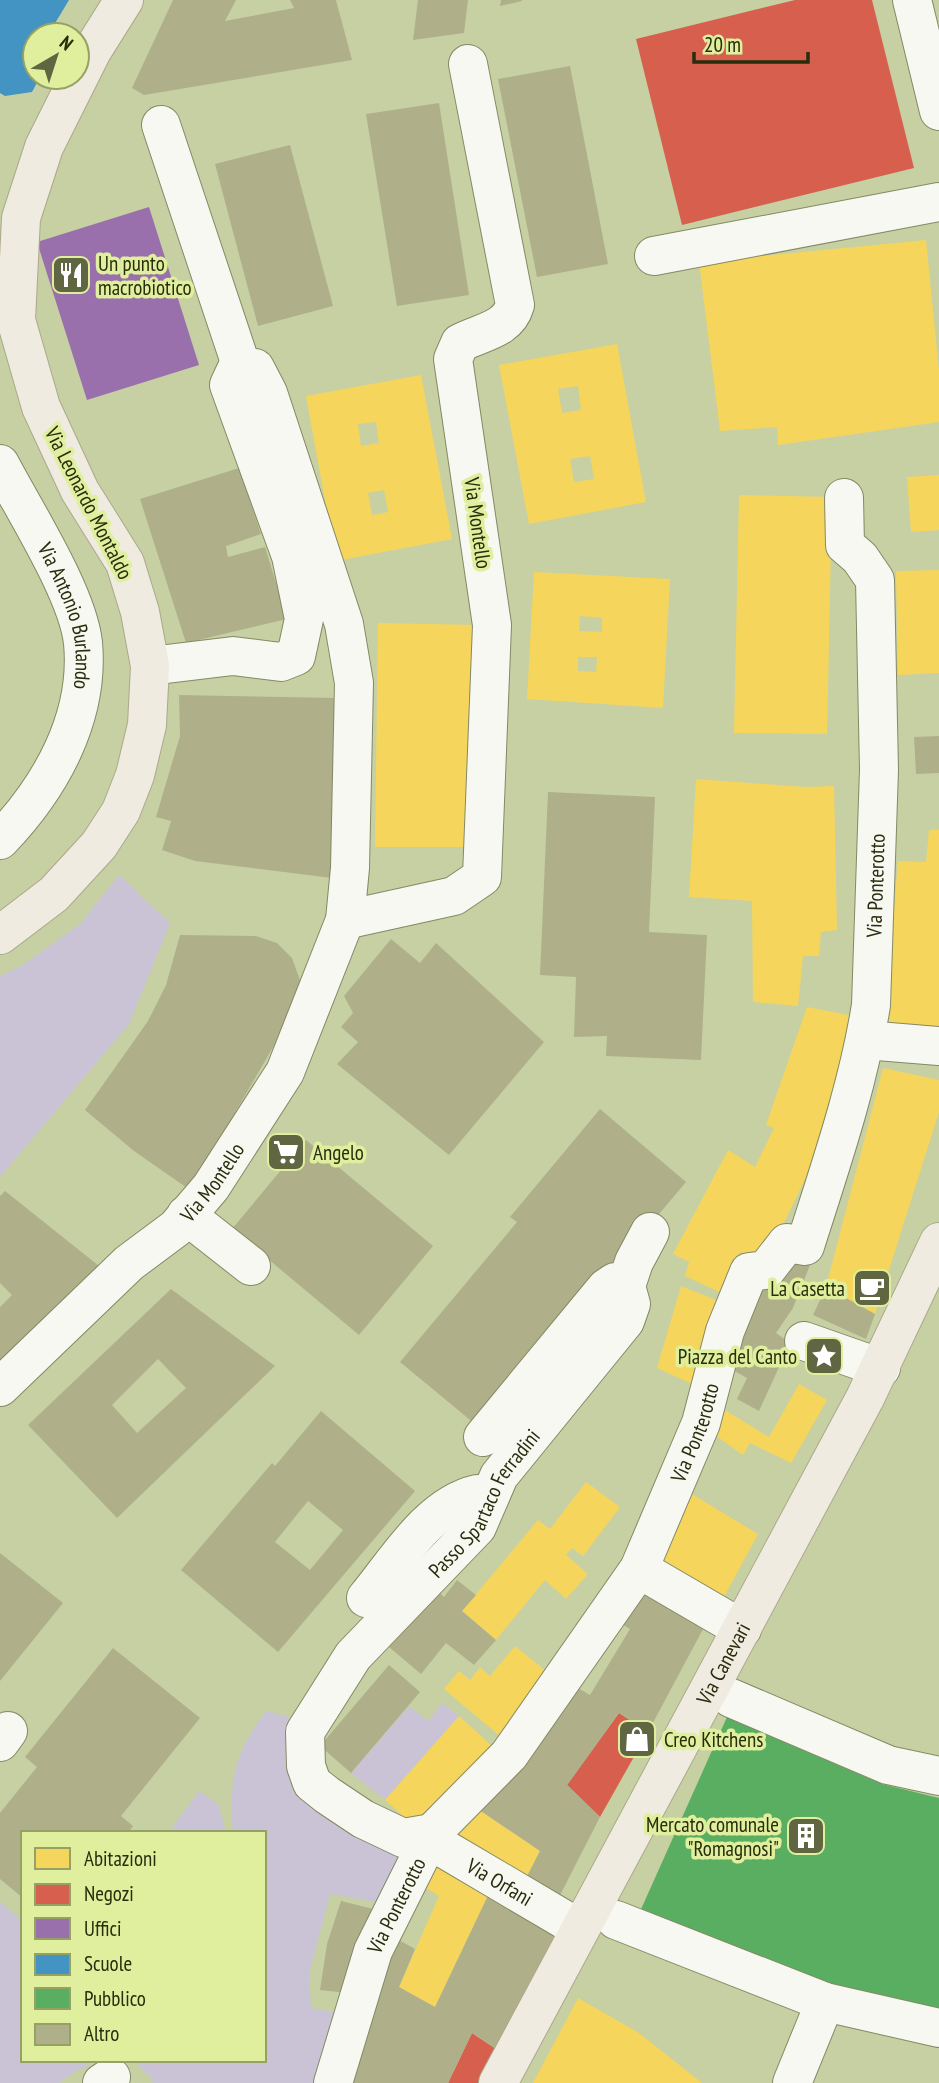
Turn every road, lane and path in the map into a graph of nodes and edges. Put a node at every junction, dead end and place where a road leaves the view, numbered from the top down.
1 (124, 0) edge
2 (912, 0) edge
3 (468, 64) dead end
4 (939, 111) edge
5 (161, 125) dead end
6 (939, 202) edge
7 (654, 256) dead end
8 (242, 368) junction
9 (0, 464) edge
10 (844, 498) dead end
11 (150, 666) junction
12 (0, 840) edge
13 (345, 920) junction
14 (0, 935) edge
15 (865, 1040) junction
16 (939, 1046) edge
17 (186, 1215) junction
18 (650, 1232) dead end
19 (939, 1242) edge
20 (251, 1266) dead end
21 (626, 1286) junction
22 (804, 1341) dead end
23 (881, 1368) junction
24 (0, 1387) edge
25 (484, 1437) dead end
26 (486, 1500) junction
27 (639, 1569) junction
28 (366, 1598) dead end
29 (742, 1629) junction
30 (731, 1698) dead end
31 (939, 1776) edge
32 (431, 1837) junction
33 (616, 1920) dead end
34 (570, 1923) dead end
35 (818, 2019) junction
36 (939, 2028) edge
37 (333, 2083) edge
38 (498, 2083) edge
39 (792, 2083) edge

1 - 11 main road, Via Leonardo Montaldo
2 - 4 street
3 - 13 street, Via Montello
5 - 8 street
6 - 7 street
8 - 11 street
8 - 13 street, Via Montello
9 - 12 street, Via Antonio Burlando
10 - 15 street, Via Ponterotto
11 - 14 main road, Via Leonardo Montaldo
13 - 17 street, Via Montello
15 - 16 street
15 - 27 street, Via Ponterotto
17 - 20 street
17 - 24 street, Via Montello
18 - 21 street
19 - 23 main road, Via Canevari
21 - 25 street, Passo Spartaco Ferradini
21 - 26 street, Passo Spartaco Ferradini
22 - 23 street
23 - 29 main road, Via Canevari
26 - 28 street
26 - 32 street, Passo Spartaco Ferradini
27 - 29 street
27 - 32 street, Via Ponterotto
29 - 38 main road, Via Canevari
30 - 31 street
32 - 34 street, Via Orfani
32 - 37 street, Via Ponterotto
33 - 35 street
35 - 36 street
35 - 39 street

